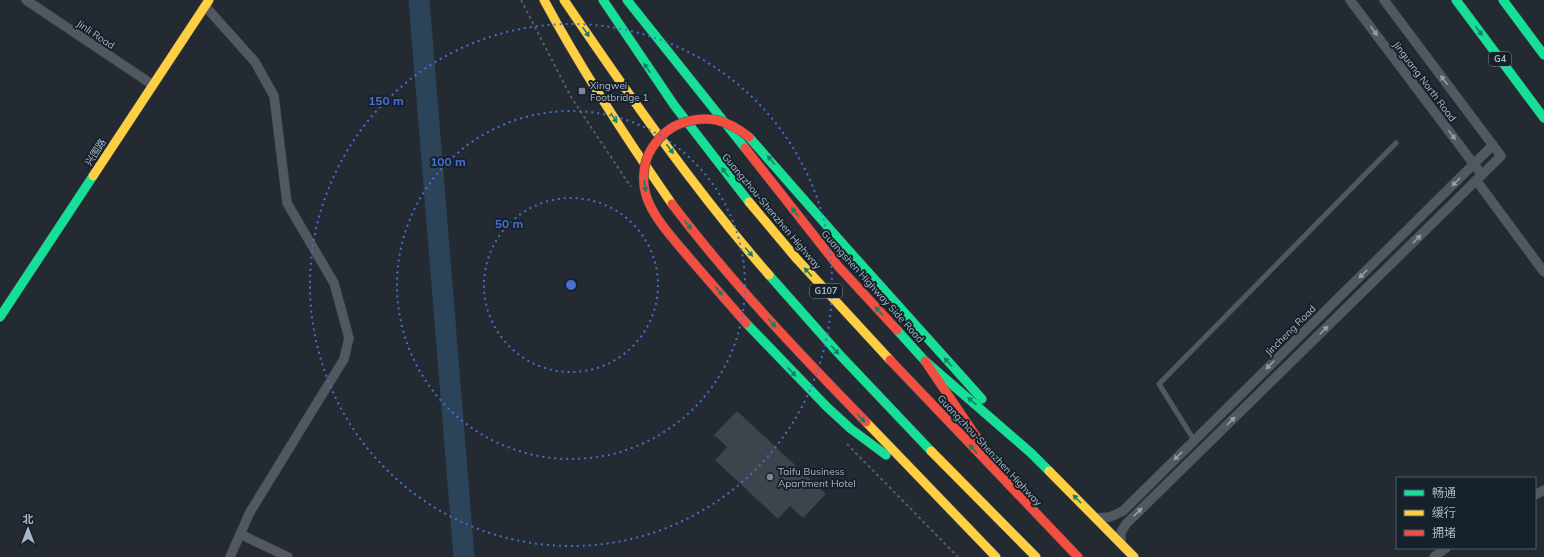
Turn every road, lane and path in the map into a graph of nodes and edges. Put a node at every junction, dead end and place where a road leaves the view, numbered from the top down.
1 (26, 0) edge
2 (544, 0) edge
3 (564, 0) edge
4 (603, 0) edge
5 (627, 0) edge
6 (1350, 0) edge
7 (1384, 0) edge
8 (1456, 0) edge
9 (1503, 0) edge
10 (207, 3) edge
11 (1544, 55) edge
12 (153, 85) junction
13 (1544, 118) edge
14 (1396, 143) dead end
15 (1493, 145) junction
16 (1474, 164) junction
17 (1479, 177) junction
18 (1544, 272) edge
19 (0, 317) edge
20 (925, 361) junction
21 (1194, 440) junction
22 (1031, 453) junction
23 (932, 491) junction
24 (1029, 508) junction
25 (1096, 518) junction
26 (240, 534) junction
27 (1122, 544) junction
28 (1445, 552) edge
29 (230, 557) edge
30 (288, 557) edge
31 (996, 557) edge
32 (1036, 557) edge
33 (1078, 557) edge
34 (1134, 557) edge
35 (1434, 557) edge

1 - 12 street, Jinli Road
2 -> 23 main road
3 -> 32 main road
24 -> 4 main road, Guangzhou-Shenzhen Highway / G107
20 -> 5 main road, Guangshen Highway Side Road
6 -> 16 street, Jinguang North Road
15 -> 7 street, Jinguang North Road
8 -> 13 main road, G4
9 - 11 main road
10 - 12 main road, 兴围路
10 - 26 street
12 - 19 main road, 兴围路
14 - 21 lane
15 - 16 street, Jincheng Road
15 - 17 street, Jinguang North Road
16 - 17 street, Jinguang North Road
16 -> 21 street, Jincheng Road
17 - 18 street, Jinguang North Road
27 -> 17 street
22 -> 20 main road, Guangshen Highway Side Road
20 - 24 main road
21 -> 25 street, Jincheng Road
22 -> 23 main road, bridge
25 -> 22 main road, Guangshen Highway Side Road
23 - 31 main road
24 - 33 main road, Guangzhou-Shenzhen Highway / G107
25 - 27 main road, Guangshen Highway Side Road
26 - 29 street
26 - 30 street
27 - 34 main road, Guangshen Highway Side Road
28 - 35 street

